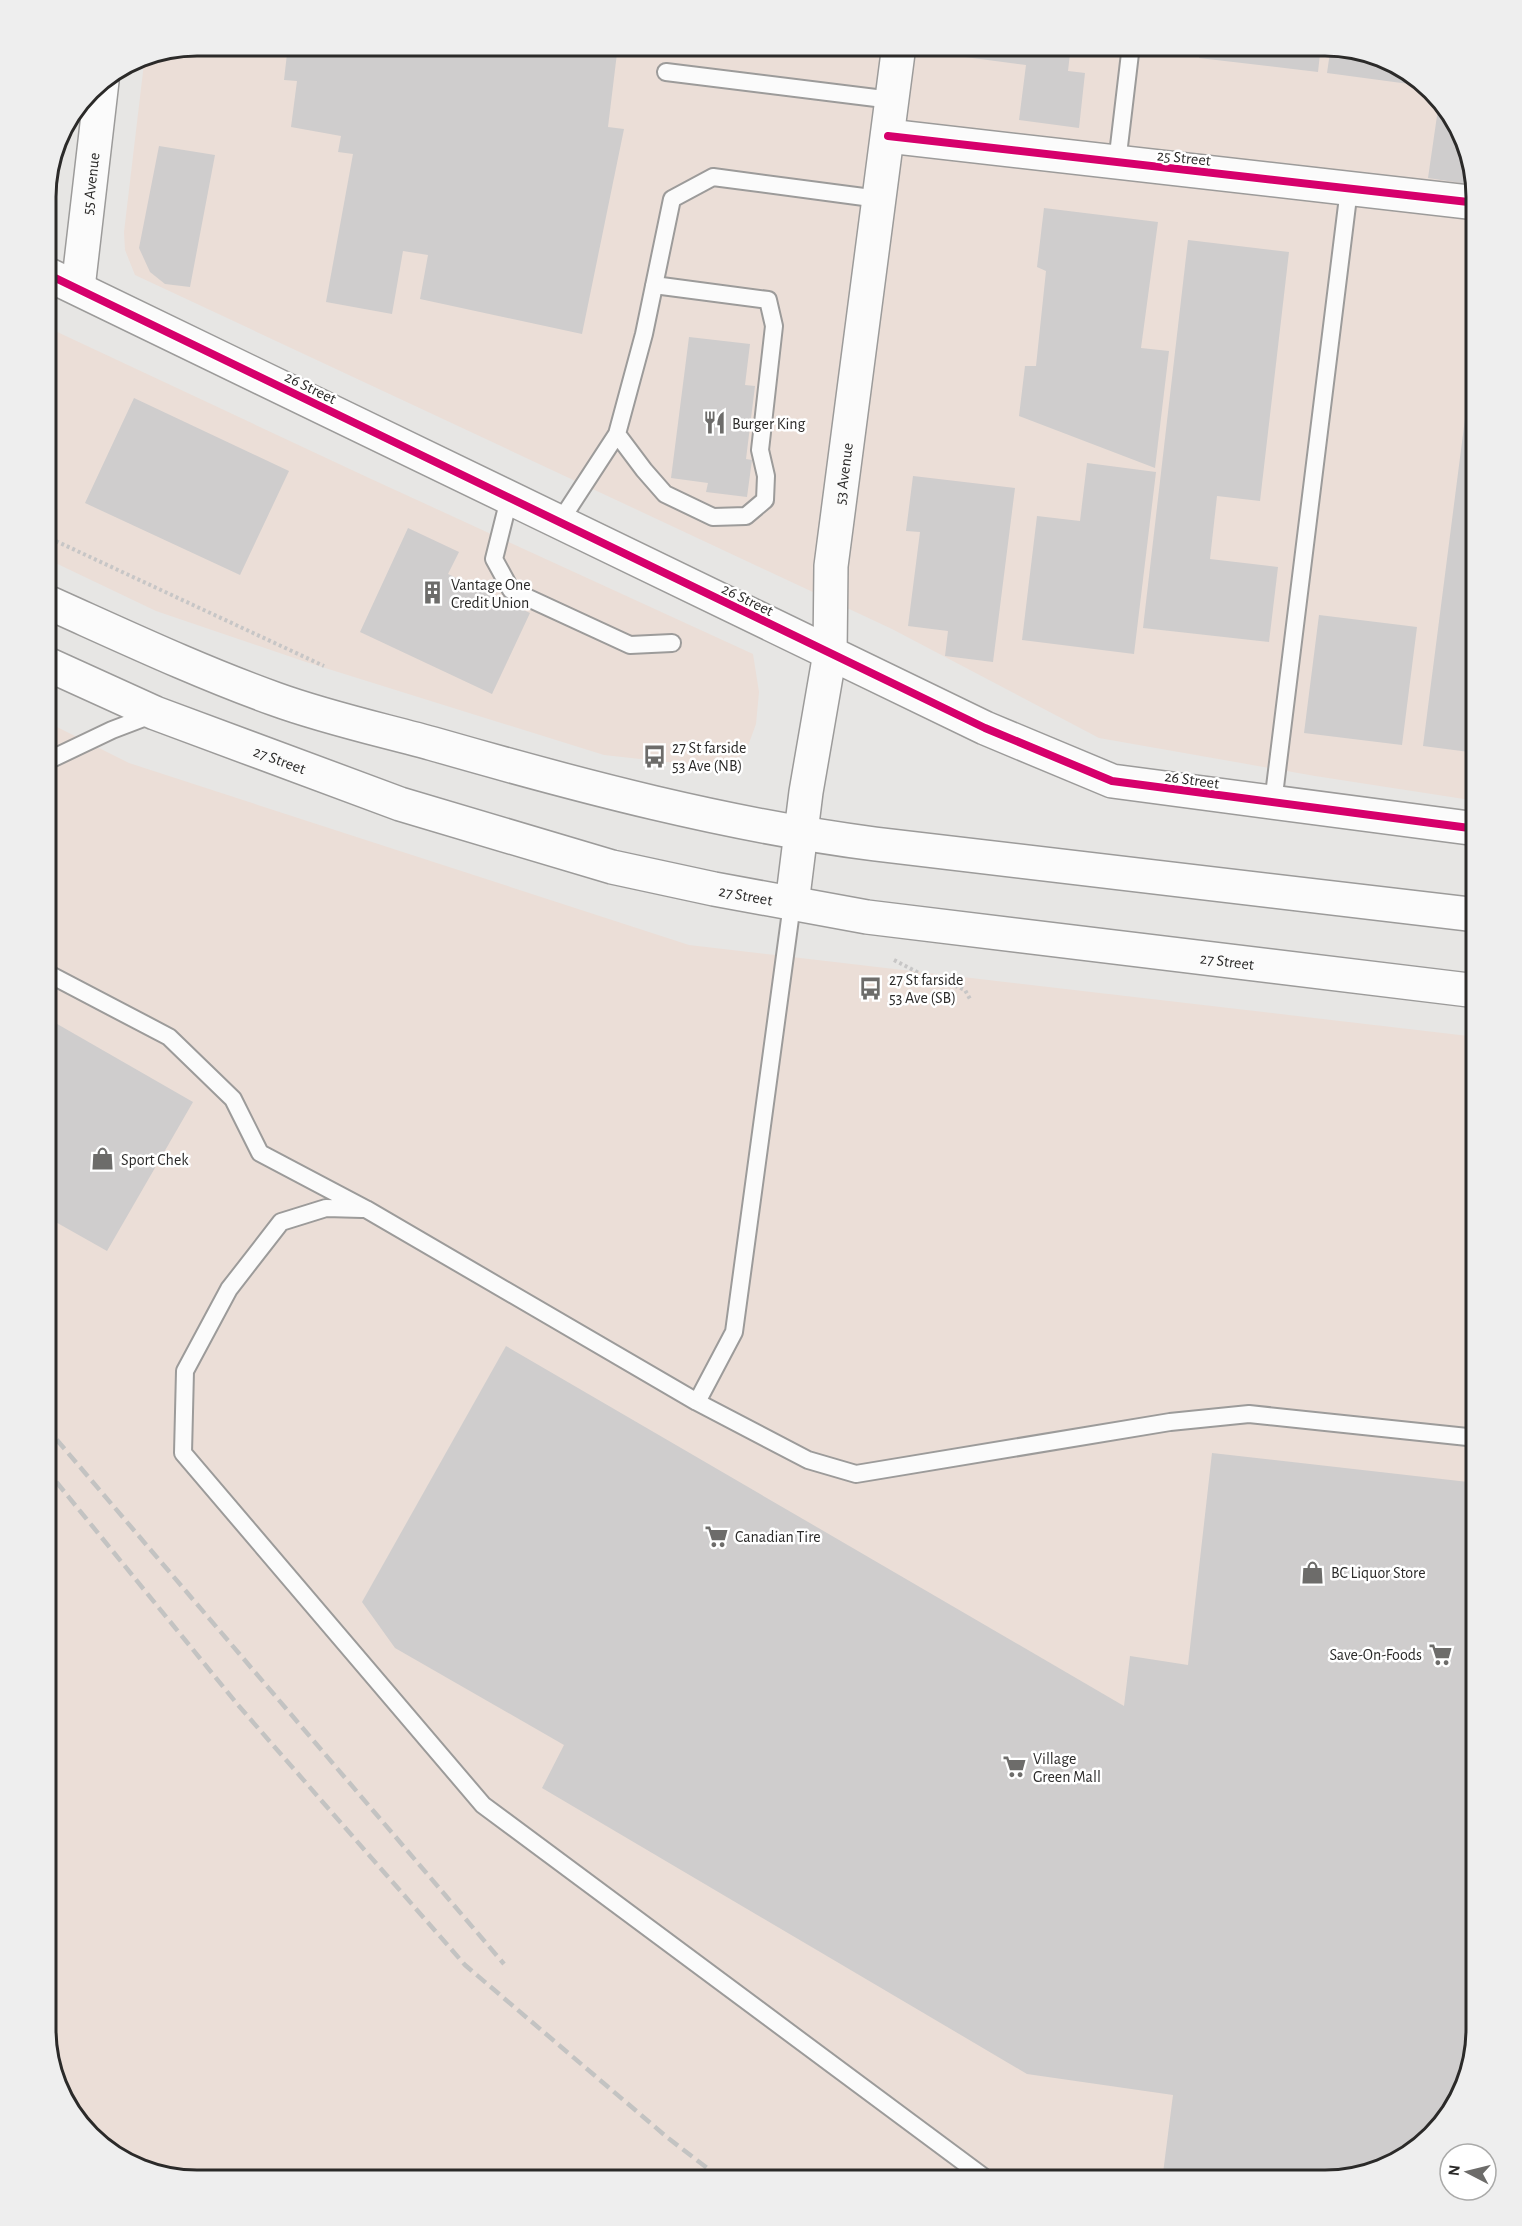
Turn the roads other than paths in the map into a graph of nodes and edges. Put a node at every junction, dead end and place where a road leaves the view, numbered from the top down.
1 (898, 56) edge
2 (1130, 56) edge
3 (666, 72) dead end
4 (100, 95) edge
5 (892, 100) junction
6 (888, 136) junction
7 (1117, 164) junction
8 (1349, 189) junction
9 (879, 199) junction
10 (1466, 202) edge
11 (56, 278) edge
12 (654, 285) junction
13 (78, 288) junction
14 (617, 434) junction
15 (509, 499) junction
16 (559, 523) junction
17 (56, 606) edge
18 (672, 643) dead end
19 (830, 653) junction
20 (56, 668) edge
21 (155, 713) junction
22 (56, 757) edge
23 (1273, 803) junction
24 (1466, 828) edge
25 (801, 834) junction
26 (792, 904) junction
27 (1466, 914) edge
28 (56, 978) edge
29 (1466, 990) edge
30 (366, 1209) junction
31 (697, 1402) junction
32 (1466, 1437) edge
33 (974, 2170) edge

1 - 5 street, 53 Avenue
2 - 7 lane
3 - 5 lane
4 - 13 street, 55 Avenue
5 - 6 street, 53 Avenue
6 - 7 street, 25 Street
6 - 9 street, 53 Avenue
7 - 8 street, 25 Street
8 - 10 street, 25 Street
8 - 23 lane
9 - 12 lane
9 - 19 street, 53 Avenue
11 - 13 street, 26 Street
12 - 14 lane
12 - 14 lane
13 - 15 street, 26 Street
14 - 16 lane
15 - 16 street, 26 Street
15 - 18 lane
16 - 19 street, 26 Street
17 - 25 street
19 - 23 street, 26 Street
19 - 25 street, 53 Avenue
20 - 21 street, 27 Street
21 - 22 lane
21 - 26 street, 27 Street
23 - 24 street, 26 Street
25 - 26 street, 53 Avenue
25 - 27 street
26 - 29 street, 27 Street
26 - 31 lane
28 - 30 lane
30 - 31 lane
30 - 33 lane
31 - 32 lane

